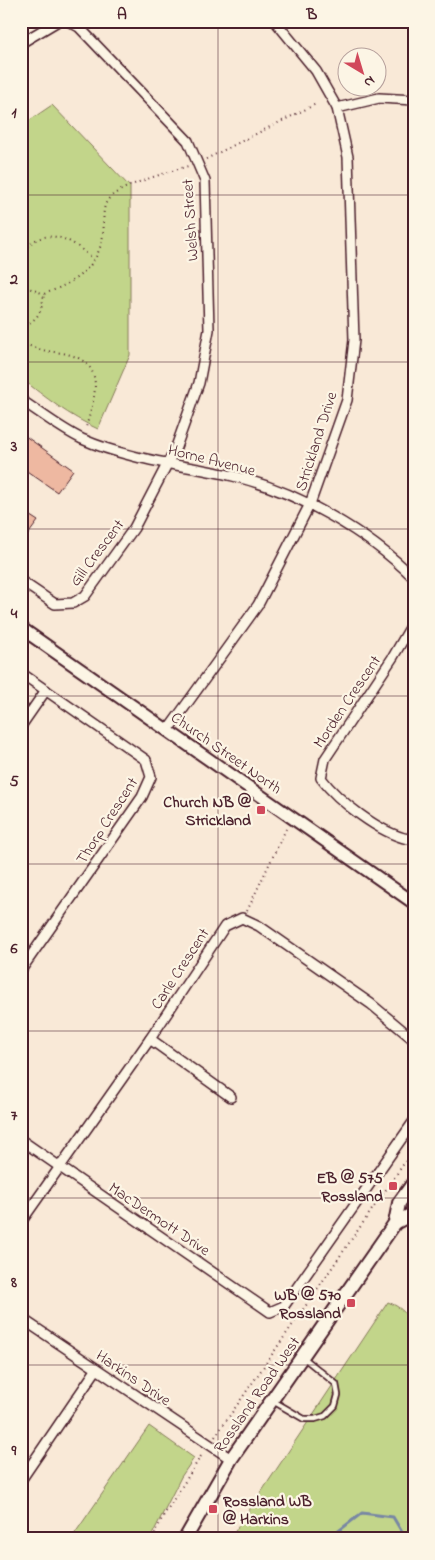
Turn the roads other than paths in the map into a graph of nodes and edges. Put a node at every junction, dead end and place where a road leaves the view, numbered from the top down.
1 (58, 21) edge
2 (68, 21) edge
3 (275, 21) edge
4 (21, 43) edge
5 (414, 100) edge
6 (337, 108) junction
7 (21, 400) edge
8 (168, 464) junction
9 (310, 504) junction
10 (414, 578) edge
11 (21, 581) edge
12 (414, 621) edge
13 (21, 628) edge
14 (21, 672) edge
15 (46, 690) junction
16 (21, 726) edge
17 (168, 730) junction
18 (414, 835) edge
19 (414, 903) edge
20 (21, 970) edge
21 (150, 1040) junction
22 (414, 1040) edge
23 (231, 1097) dead end
24 (414, 1121) edge
25 (21, 1140) edge
26 (60, 1167) junction
27 (414, 1182) edge
28 (414, 1212) edge
29 (21, 1222) edge
30 (395, 1223) junction
31 (21, 1318) edge
32 (302, 1356) junction
33 (96, 1370) junction
34 (272, 1400) junction
35 (231, 1460) junction
36 (21, 1480) edge
37 (185, 1539) edge

1 - 4 street
2 - 8 street, Welsh Street
3 - 6 street, Strickland Drive
5 - 6 street
6 - 9 street, Strickland Drive
7 - 8 street, Horne Avenue
8 - 9 street, Horne Avenue
8 - 11 street, Gill Crescent
9 - 10 street, Horne Avenue
9 - 17 street, Strickland Drive
12 - 18 street, Morden Crescent
13 - 17 street, Church Street North
14 - 15 street, Thorp Crescent
15 - 16 street
15 - 20 street, Thorp Crescent
17 - 19 street, Church Street North
21 - 22 street, Carle Crescent
21 - 23 street
21 - 26 street, Carle Crescent
24 - 26 street, MacDermott Drive
25 - 26 street, MacDermott Drive
26 - 29 street, Carle Crescent
27 - 30 main road, Rossland Road West
28 - 30 main road, Rossland Road West
30 - 32 main road, Rossland Road West
31 - 33 street, Harkins Drive
32 - 34 main road, Rossland Road West
32 - 34 lane
33 - 35 street, Harkins Drive
33 - 36 street
34 - 35 main road, Rossland Road West
35 - 37 main road, Rossland Road West

